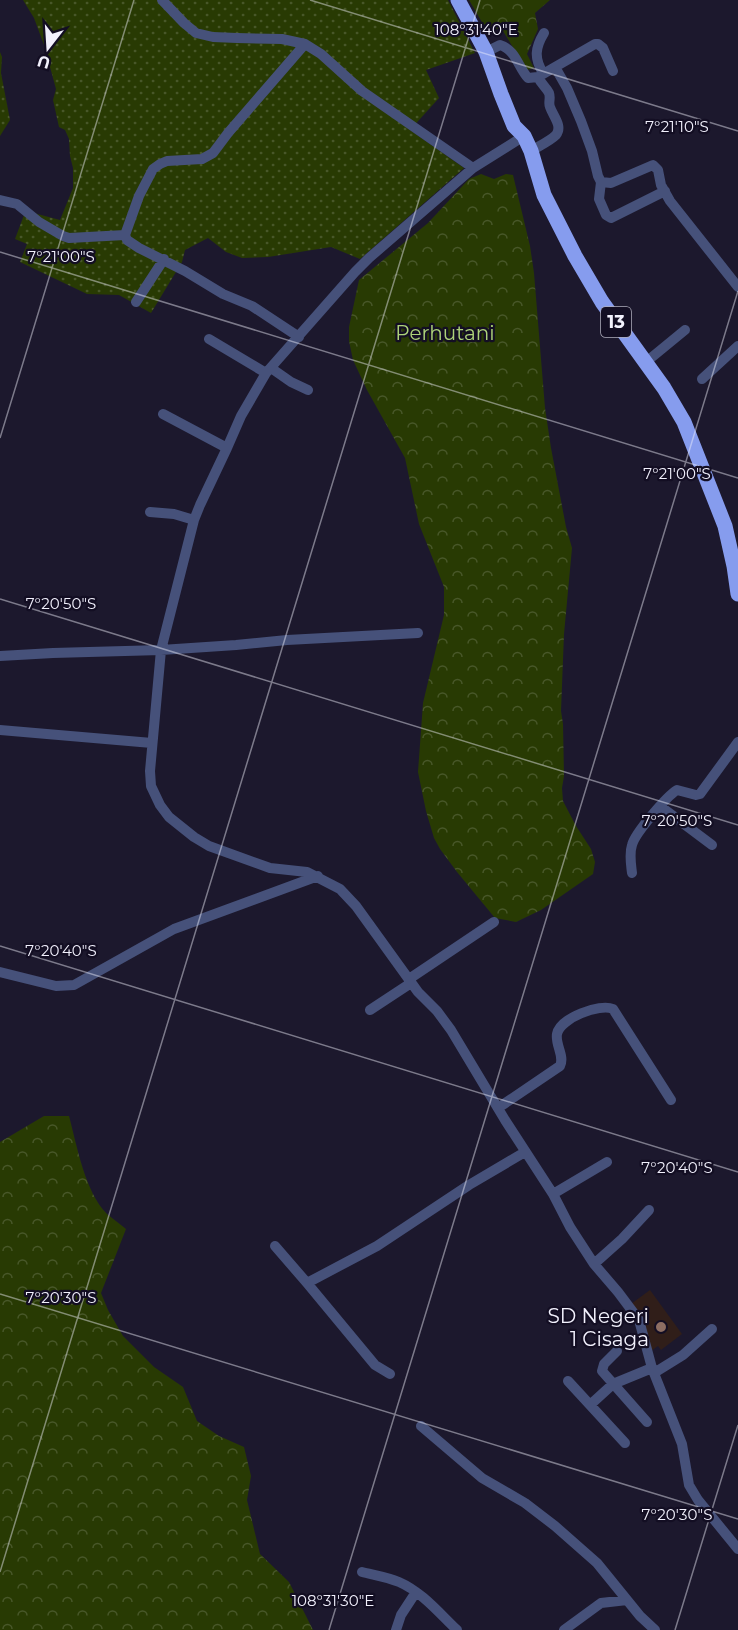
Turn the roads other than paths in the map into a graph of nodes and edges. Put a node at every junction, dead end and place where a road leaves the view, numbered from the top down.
1 (162, 0) edge
2 (458, 0) edge
3 (544, 33) dead end
4 (304, 44) junction
5 (486, 52) junction
6 (555, 67) junction
7 (613, 71) dead end
8 (541, 75) junction
9 (524, 135) junction
10 (531, 151) junction
11 (473, 168) junction
12 (601, 182) junction
13 (665, 191) junction
14 (0, 200) edge
15 (125, 236) junction
16 (164, 259) junction
17 (738, 286) edge
18 (136, 302) dead end
19 (685, 330) dead end
20 (299, 337) junction
21 (209, 339) dead end
22 (738, 346) edge
23 (646, 362) junction
24 (269, 371) junction
25 (702, 379) dead end
26 (308, 390) dead end
27 (163, 414) dead end
28 (227, 448) junction
29 (150, 512) dead end
30 (194, 520) junction
31 (736, 566) edge
32 (738, 594) edge
33 (418, 633) dead end
34 (161, 650) junction
35 (0, 656) edge
36 (0, 730) edge
37 (738, 742) edge
38 (152, 743) junction
39 (660, 806) junction
40 (712, 845) dead end
41 (632, 873) dead end
42 (318, 876) junction
43 (494, 922) dead end
44 (0, 972) edge
45 (410, 981) junction
46 (370, 1011) dead end
47 (671, 1100) dead end
48 (498, 1108) junction
49 (525, 1152) junction
50 (607, 1162) dead end
51 (554, 1194) junction
52 (649, 1210) dead end
53 (275, 1246) dead end
54 (594, 1264) junction
55 (307, 1283) junction
56 (712, 1329) dead end
57 (617, 1351) dead end
58 (653, 1371) junction
59 (390, 1374) dead end
60 (568, 1381) dead end
61 (613, 1384) junction
62 (590, 1405) junction
63 (647, 1422) dead end
64 (421, 1426) dead end
65 (625, 1443) dead end
66 (738, 1549) edge
67 (362, 1572) dead end
68 (416, 1592) junction
69 (627, 1600) junction
70 (396, 1630) edge
71 (457, 1630) edge
72 (564, 1630) edge
73 (655, 1630) edge

1 - 4 street
2 - 5 highway, 13
3 - 8 street
4 - 11 street
4 - 15 street
5 - 8 street
5 - 9 highway, 13
6 - 7 street
6 - 8 street
6 - 12 street
8 - 10 street
9 - 10 highway, 13
9 - 11 street
10 - 23 highway, 13
11 - 20 street
12 - 13 street
12 - 13 street
13 - 17 street
14 - 15 street
15 - 16 street
16 - 18 street
16 - 20 street
19 - 23 street
20 - 24 street
21 - 24 street
22 - 25 street
23 - 31 highway, 13
24 - 26 street
24 - 28 street
27 - 28 street
28 - 30 street
29 - 30 street
30 - 34 street
31 - 32 highway, 13
33 - 34 street
34 - 35 street
34 - 38 street
36 - 38 street
37 - 39 street
38 - 42 street
39 - 40 street
39 - 41 street
42 - 44 street
42 - 45 street
43 - 45 street
45 - 46 street
45 - 48 street
47 - 48 street
48 - 49 street
49 - 51 street
49 - 55 street
50 - 51 street
51 - 54 street
52 - 54 street
53 - 55 street
54 - 58 street
55 - 59 street
56 - 58 street
57 - 61 street
58 - 61 street
58 - 66 street
60 - 62 street
61 - 62 street
61 - 63 street
62 - 65 street
64 - 69 street
67 - 68 street
68 - 70 street
68 - 71 street
69 - 72 street
69 - 73 street

